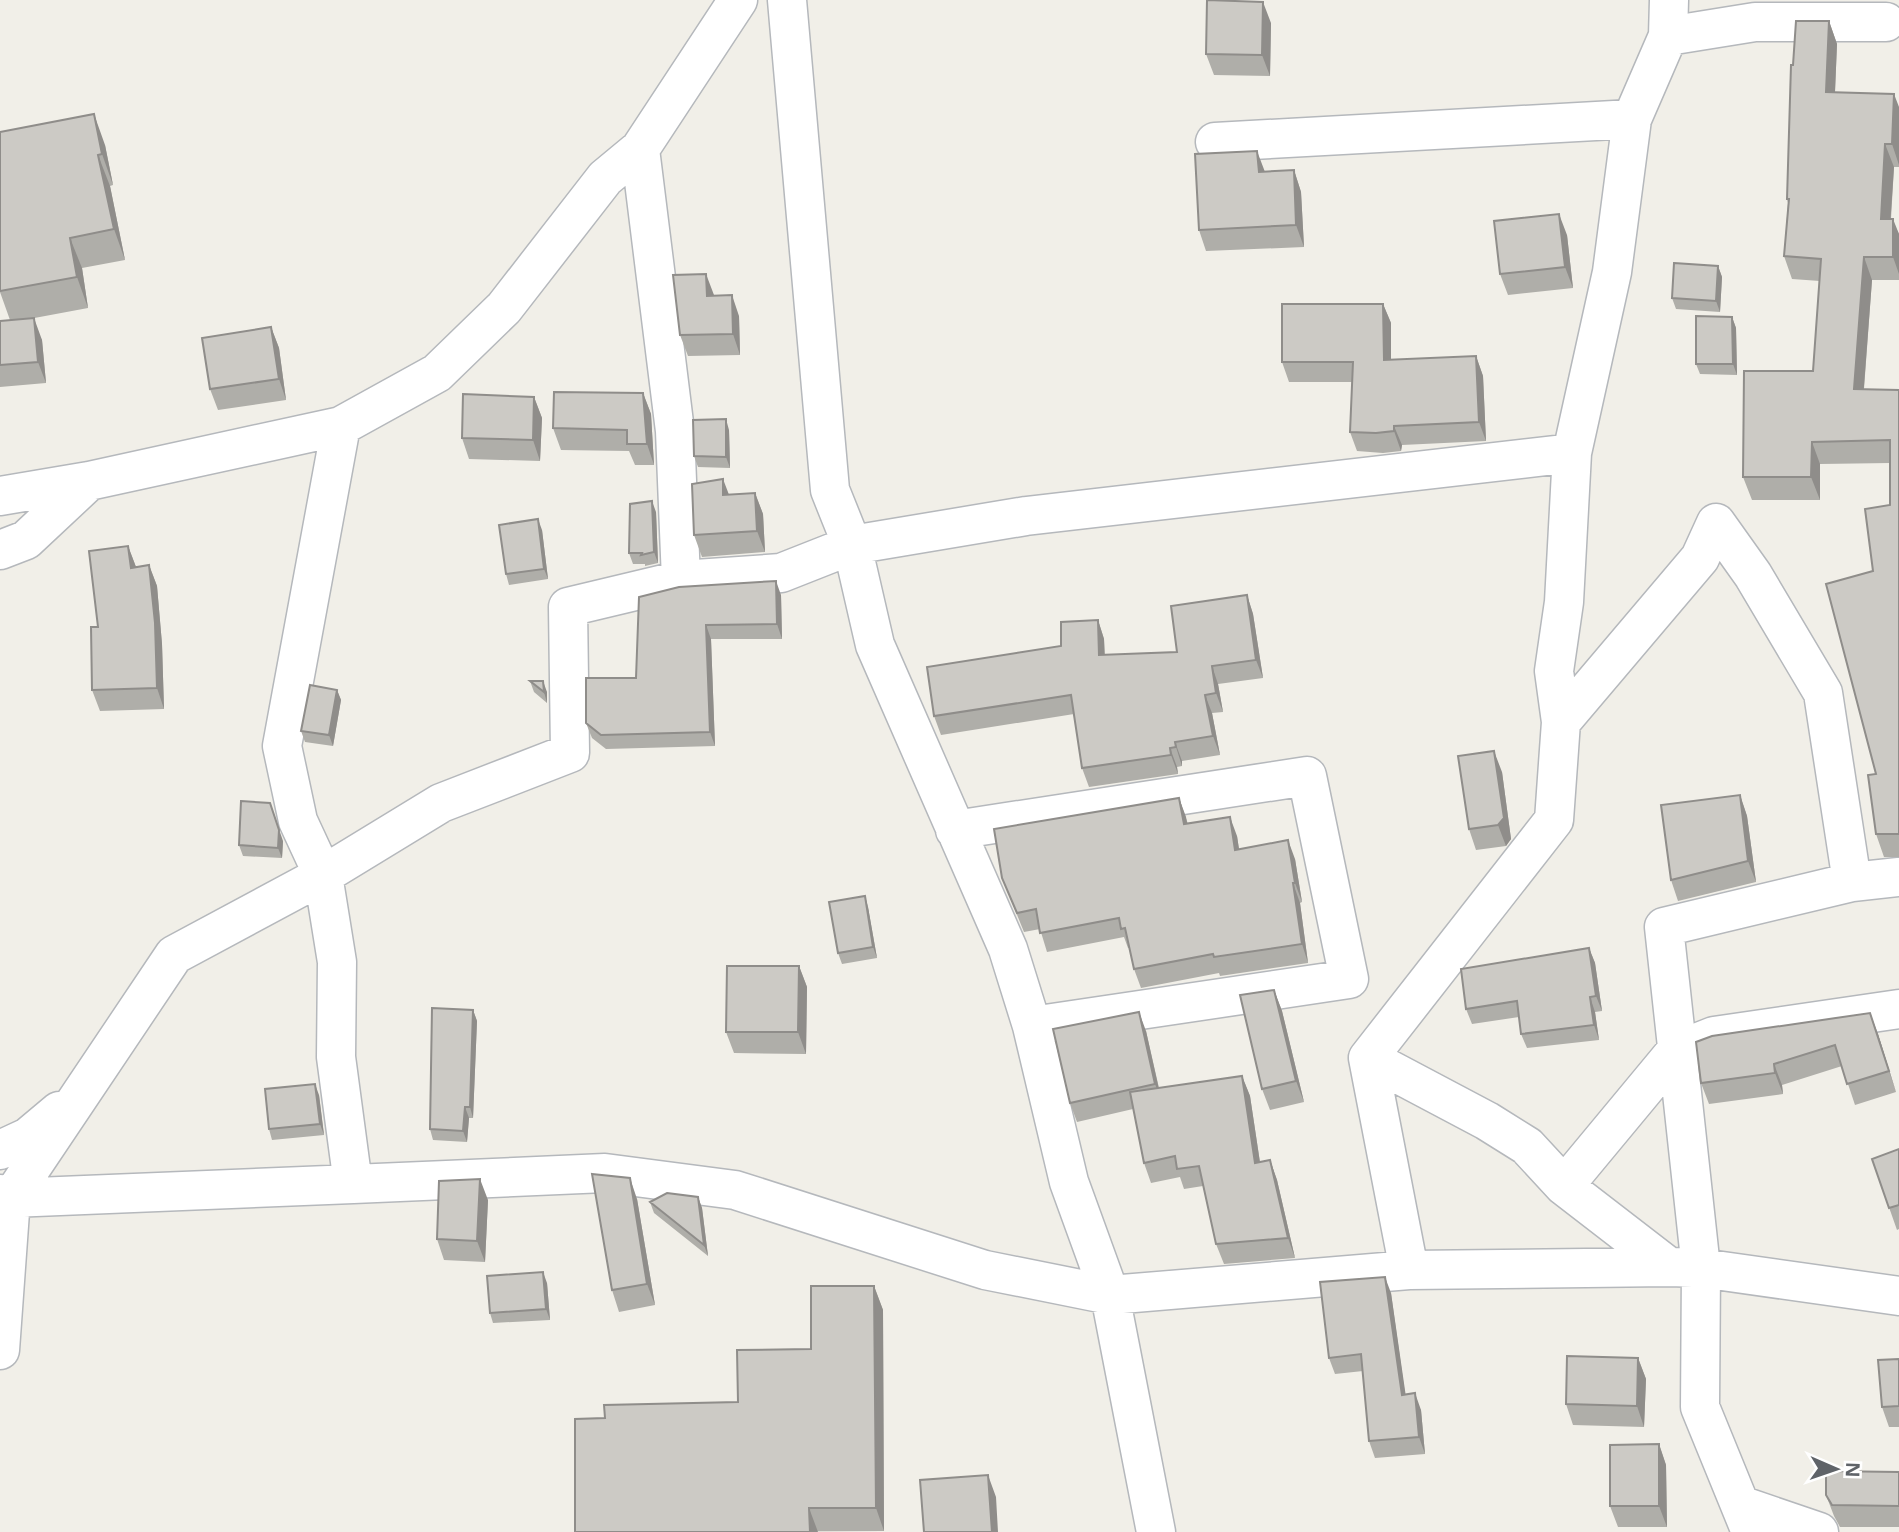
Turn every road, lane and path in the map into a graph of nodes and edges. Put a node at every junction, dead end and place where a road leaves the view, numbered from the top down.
1 (738, 0) edge
2 (787, 0) edge
3 (1668, 18) edge
4 (1886, 22) dead end
5 (1632, 120) junction
6 (1215, 142) dead end
7 (639, 149) junction
8 (341, 426) junction
9 (1572, 453) junction
10 (89, 481) junction
11 (0, 496) edge
12 (852, 545) junction
13 (0, 550) edge
14 (681, 580) junction
15 (1561, 722) junction
16 (955, 830) junction
17 (323, 875) junction
18 (1899, 877) edge
19 (1852, 882) junction
20 (1899, 1009) edge
21 (1032, 1026) junction
22 (1676, 1051) junction
23 (1368, 1058) junction
24 (84, 1091) junction
25 (0, 1150) edge
26 (353, 1184) junction
27 (1564, 1186) junction
28 (5, 1196) edge
29 (1685, 1267) junction
30 (1409, 1269) junction
31 (1110, 1295) junction
32 (1899, 1296) edge
33 (0, 1350) edge
34 (1746, 1518) edge
35 (1156, 1532) edge
36 (1819, 1532) edge

1 - 7 street
2 - 12 street
3 - 4 street
3 - 5 street
5 - 6 street
5 - 9 street
7 - 8 street
7 - 14 street
8 - 10 street
8 - 17 street
9 - 12 street
9 - 15 street
10 - 11 street
10 - 13 street
12 - 14 street
12 - 16 street
14 - 17 street
15 - 19 street
15 - 23 street
16 - 21 street
16 - 21 street
17 - 24 street
17 - 26 street
18 - 19 street
19 - 22 street
20 - 22 street
21 - 31 street
22 - 27 street
22 - 29 street
23 - 27 street
23 - 30 street
24 - 25 street
24 - 28 street
26 - 28 street
26 - 31 street
27 - 29 street
28 - 33 street
29 - 30 street
29 - 32 street
29 - 34 street
30 - 31 street
31 - 35 street
34 - 36 street

